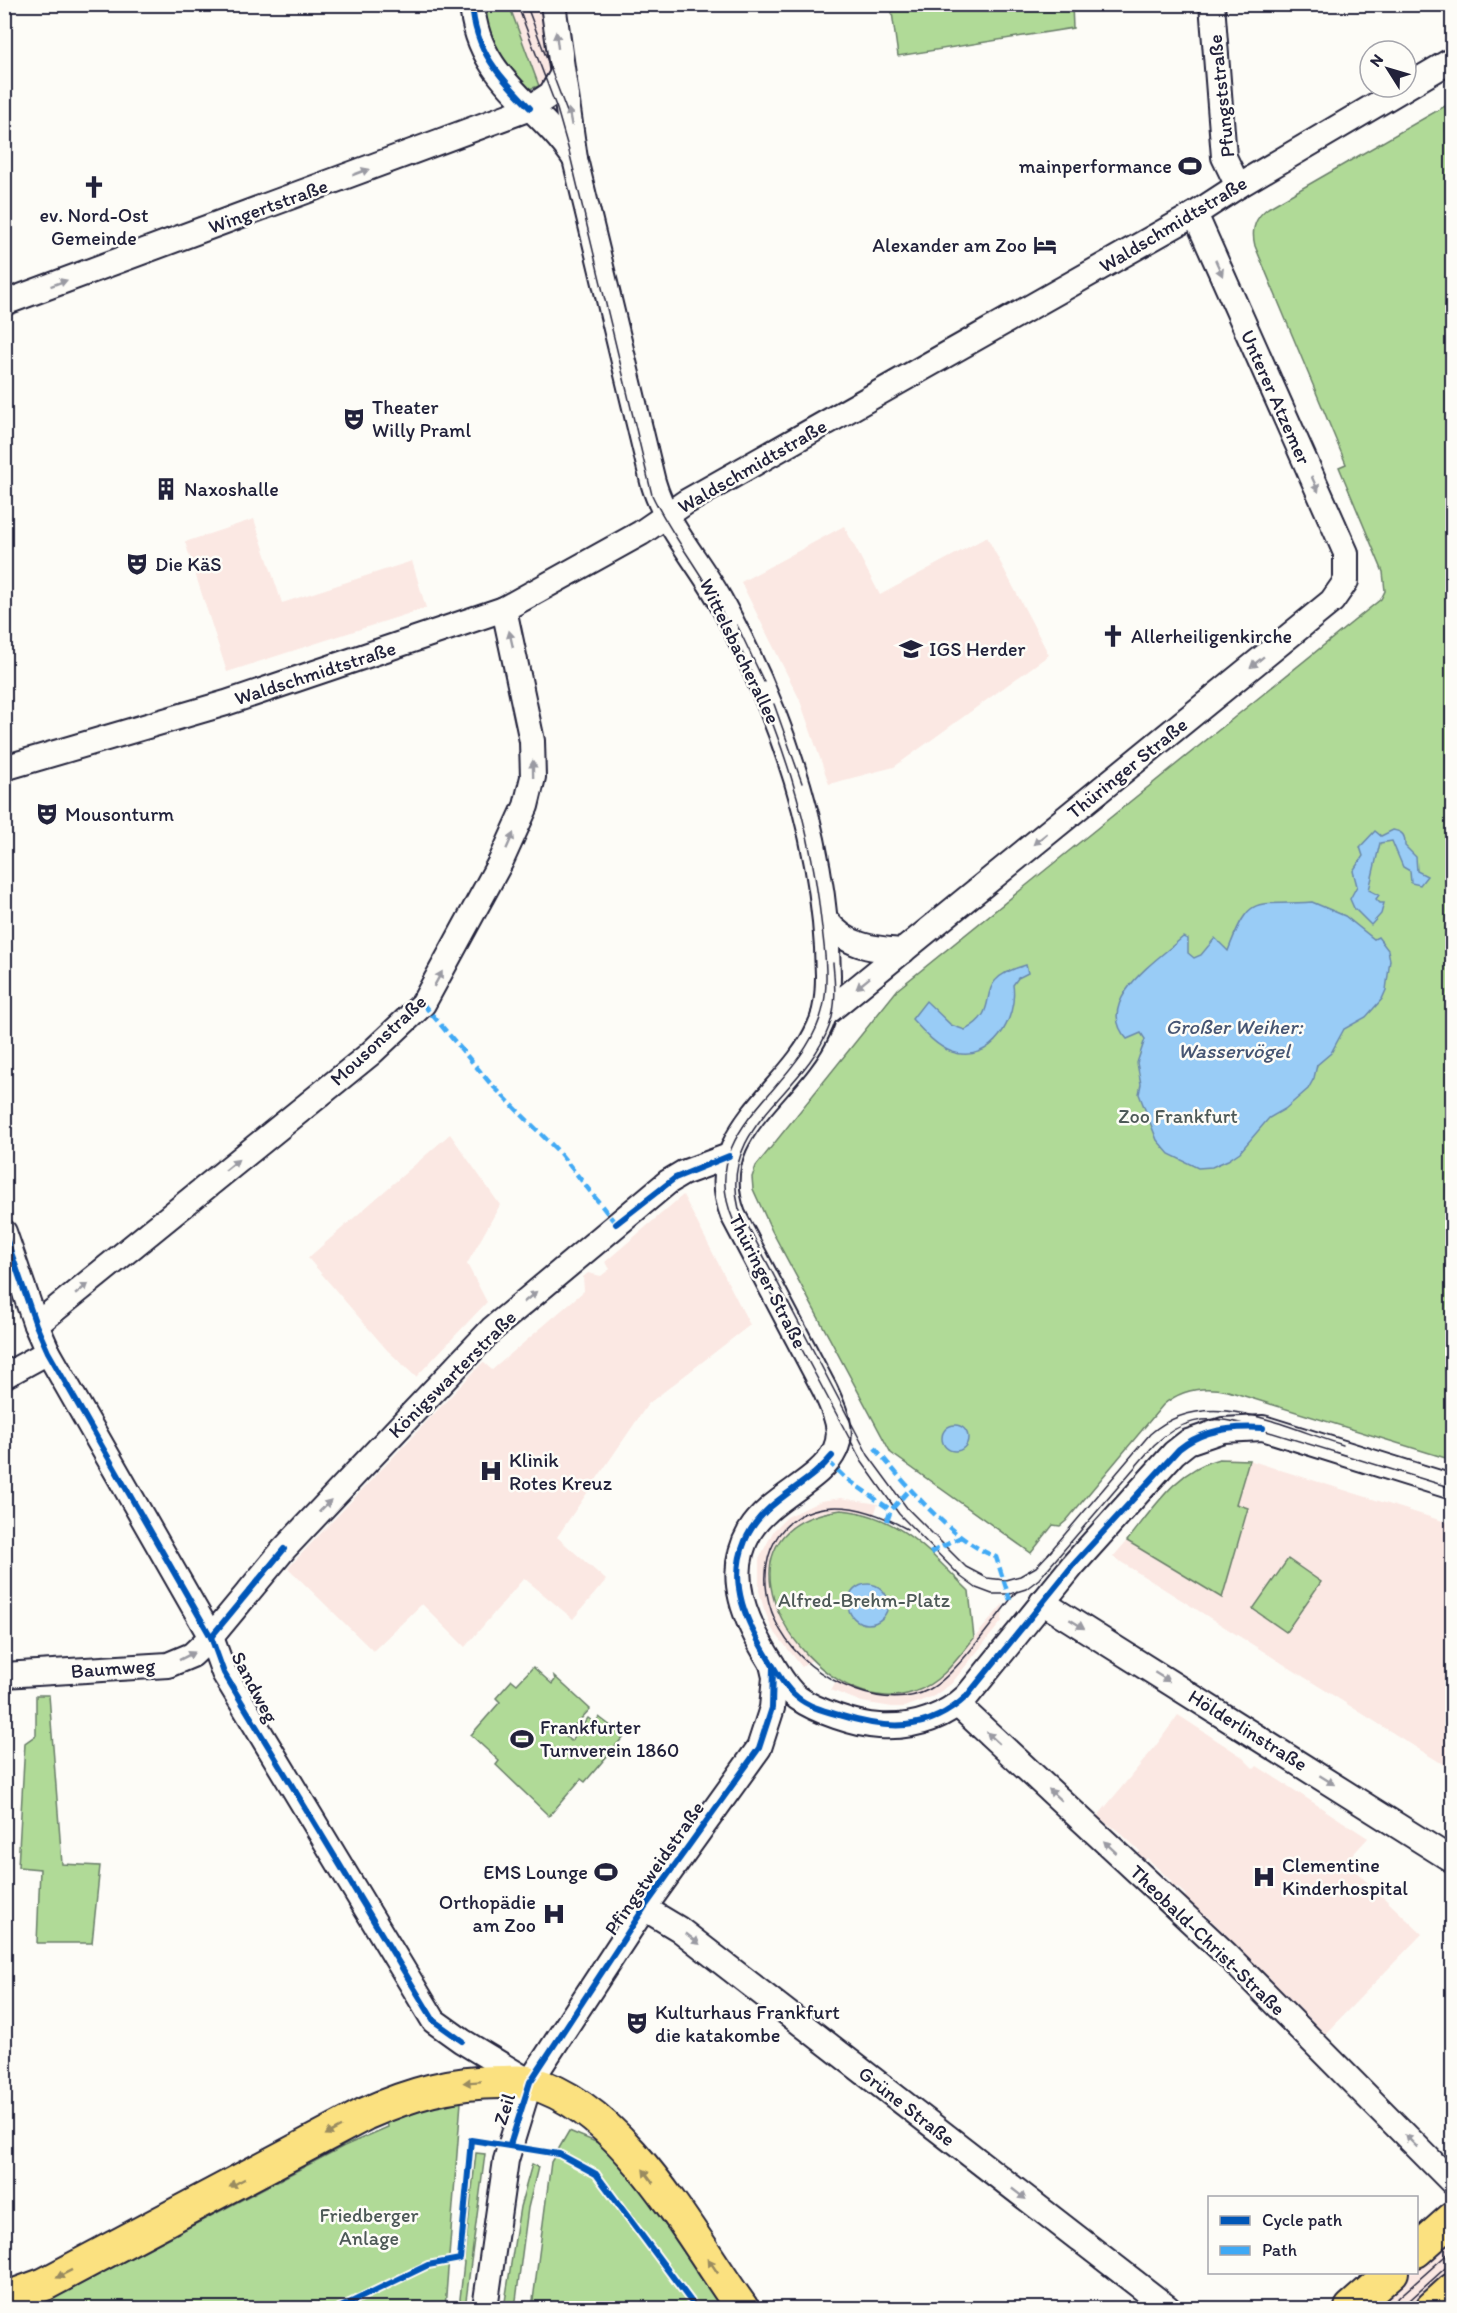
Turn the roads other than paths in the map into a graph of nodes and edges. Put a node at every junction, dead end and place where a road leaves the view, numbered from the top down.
1 (472, 4) edge
2 (553, 4) edge
3 (1212, 4) edge
4 (1452, 60) edge
5 (562, 75) junction
6 (530, 108) junction
7 (575, 159) junction
8 (1238, 186) junction
9 (1195, 214) junction
10 (4, 303) edge
11 (666, 516) junction
12 (1346, 581) joint
13 (504, 609) junction
14 (4, 768) edge
15 (826, 920) junction
16 (903, 951) junction
17 (824, 1015) junction
18 (729, 1156) junction
19 (4, 1232) edge
20 (36, 1325) junction
21 (48, 1352) junction
22 (4, 1376) edge
23 (1452, 1487) edge
24 (1042, 1602) junction
25 (212, 1636) junction
26 (772, 1664) junction
27 (4, 1675) edge
28 (800, 1699) junction
29 (958, 1705) junction
30 (742, 1773) junction
31 (1452, 1860) edge
32 (644, 1908) junction
33 (530, 2082) junction
34 (1452, 2182) edge
35 (1452, 2219) edge
36 (1418, 2249) edge
37 (1390, 2274) edge
38 (1452, 2290) edge
39 (4, 2299) edge
40 (485, 2308) edge
41 (742, 2308) edge
42 (1168, 2308) edge
43 (1351, 2308) edge
44 (1432, 2308) edge

1 - 6 street, Wittelsbacherallee
5 -> 2 street, Wittelsbacherallee
3 - 8 street, Pfungststraße
4 - 8 street, Waldschmidtstraße
5 - 6 street
7 -> 5 street, Wittelsbacherallee
6 - 7 street, Wittelsbacherallee
10 -> 6 street, Wingertstraße
7 - 11 street, Wittelsbacherallee
8 - 9 street, Waldschmidtstraße
9 - 11 street, Waldschmidtstraße
9 -> 12 street, Unterer Atzemer
11 - 13 street, Waldschmidtstraße
11 - 15 street, Wittelsbacherallee
12 -> 16 street, Thüringer Straße
13 - 14 street, Waldschmidtstraße
20 -> 13 street, Mousonstraße
15 - 16 street
15 - 17 street, Wittelsbacherallee
16 -> 17 street, Thüringer Straße
17 - 18 street, Thüringer Straße
25 -> 18 street, Königswarterstraße
18 - 26 street, Thüringer Straße
19 - 20 street, Sandweg
20 - 21 street, Sandweg
21 - 22 street
21 - 25 street, Sandweg
23 - 24 street
24 - 29 street
24 -> 31 street, Hölderlinstraße
27 -> 25 street, Baumweg
25 - 33 street, Sandweg
26 - 28 street
26 - 30 street, Pfingstweidstraße
28 - 29 street
28 - 30 street, Pfingstweidstraße
34 -> 29 street, Theobald-Christ-Straße
30 - 32 street, Pfingstweidstraße
32 - 33 street, Pfingstweidstraße
32 -> 42 street, Grüne Straße
33 -> 39 main road
33 - 40 street, Zeil
41 -> 33 main road
35 - 36 main road
37 - 43 main road
38 - 44 main road

